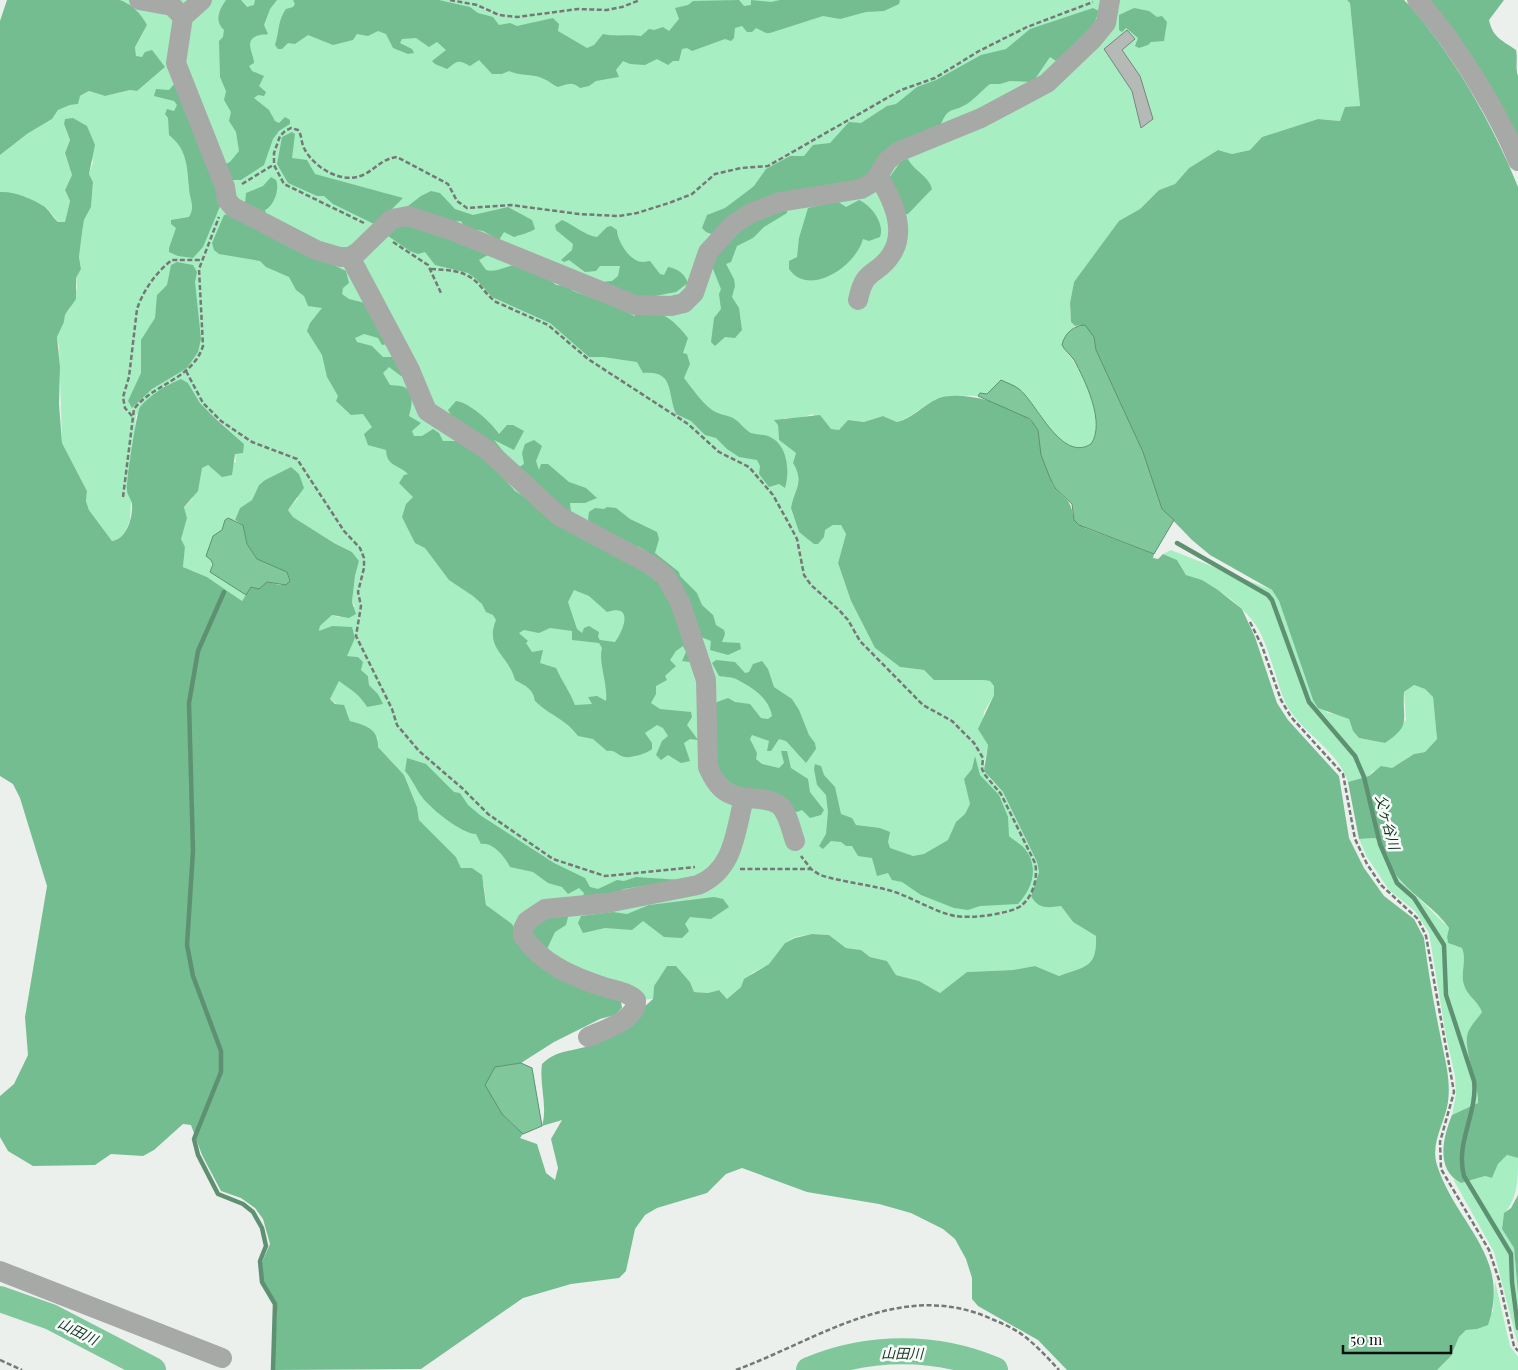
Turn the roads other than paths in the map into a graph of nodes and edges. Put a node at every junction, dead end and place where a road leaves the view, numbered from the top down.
1 (139, 0) edge
2 (202, 0) edge
3 (1110, 0) edge
4 (1417, 0) edge
5 (183, 17) junction
6 (1518, 161) edge
7 (878, 176) junction
8 (350, 257) junction
9 (858, 300) dead end
10 (744, 798) junction
11 (795, 841) road end
12 (588, 1037) dead end
13 (0, 1271) edge
14 (222, 1358) dead end

1 - 5 street
2 - 5 street
3 - 7 street
4 - 6 street
5 - 8 street
7 - 8 street
7 - 9 street
8 - 10 street
10 - 11 street
10 - 12 street
13 - 14 street

